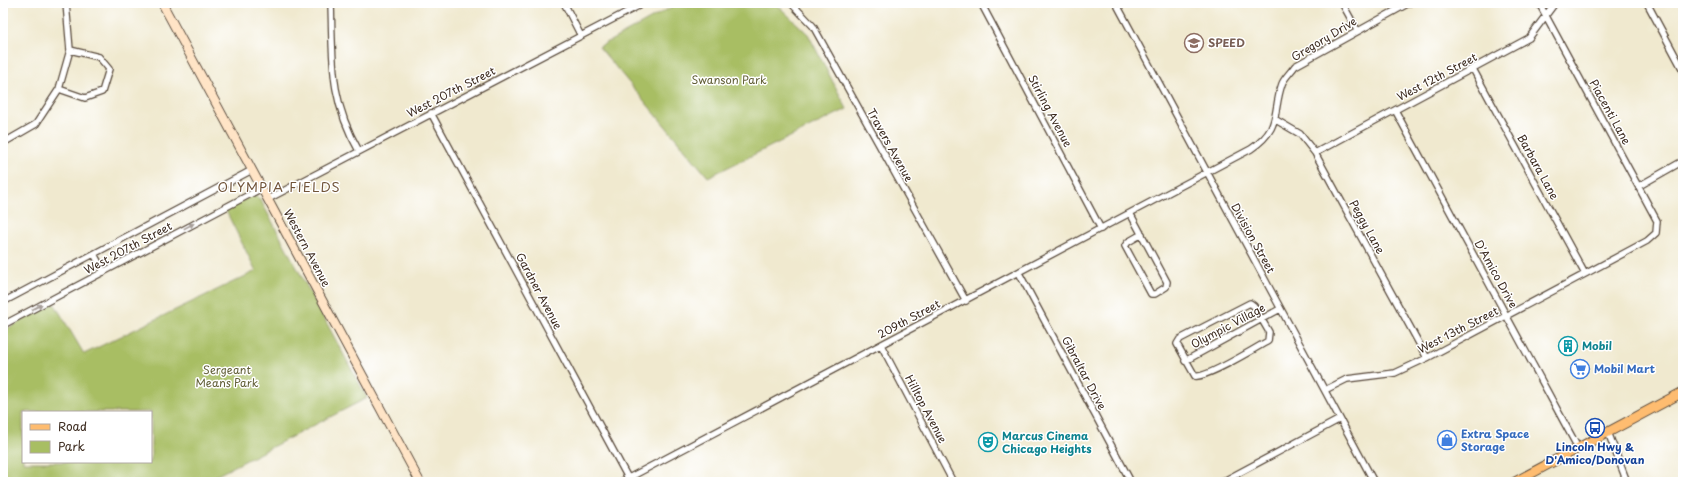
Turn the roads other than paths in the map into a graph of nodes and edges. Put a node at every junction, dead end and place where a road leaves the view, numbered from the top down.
1 (66, 3) edge
2 (162, 3) edge
3 (331, 3) edge
4 (564, 3) edge
5 (644, 3) edge
6 (791, 3) edge
7 (981, 3) edge
8 (1116, 3) edge
9 (1342, 3) edge
10 (1409, 3) edge
11 (1539, 3) edge
12 (1555, 3) edge
13 (1648, 3) edge
14 (1546, 16) junction
15 (1357, 30) junction
16 (581, 36) junction
17 (70, 50) junction
18 (1473, 69) junction
19 (1683, 70) edge
20 (59, 89) junction
21 (1395, 110) junction
22 (431, 113) junction
23 (1276, 120) junction
24 (3, 143) edge
25 (359, 151) junction
26 (1315, 153) junction
27 (1683, 161) edge
28 (252, 170) junction
29 (1206, 173) junction
30 (1639, 186) junction
31 (262, 188) junction
32 (268, 199) junction
33 (1130, 213) junction
34 (1101, 229) junction
35 (1656, 233) joint
36 (1142, 234) junction
37 (94, 254) junction
38 (104, 272) junction
39 (1019, 272) junction
40 (1585, 274) junction
41 (966, 301) junction
42 (3, 302) edge
43 (1280, 309) junction
44 (1507, 316) junction
45 (1263, 320) junction
46 (3, 325) edge
47 (881, 345) junction
48 (1427, 358) junction
49 (1185, 361) junction
50 (1325, 390) junction
51 (1683, 392) edge
52 (1340, 419) junction
53 (1608, 432) junction
54 (1578, 448) junction
55 (628, 478) junction
56 (420, 482) edge
57 (621, 482) edge
58 (953, 482) edge
59 (1131, 482) edge
60 (1222, 482) edge
61 (1374, 482) edge
62 (1515, 482) edge
63 (1628, 482) edge

1 - 17 street
2 - 28 main road, Western Avenue
3 - 25 street
4 - 16 street
5 - 16 street, West 207th Street
6 - 41 street, Travers Avenue
7 - 34 street, Stirling Avenue
8 - 29 street, Division Street
9 - 15 street
10 - 15 street, Gregory Drive
11 - 14 street, Piacenti Lane
12 - 14 street, West 12th Street
13 - 19 street
14 - 18 street, West 12th Street
14 - 30 street, Piacenti Lane
15 - 23 street, Gregory Drive
16 - 22 street, West 207th Street
17 - 20 street
17 - 20 street
18 - 21 street, West 12th Street
18 - 40 street, Barbara Lane
20 - 24 street
21 - 26 street, West 12th Street
21 - 44 street, D'Amico Drive
22 - 25 street, West 207th Street
22 - 55 street, Gardner Avenue
23 - 26 street, Peggy Lane
23 - 29 street, Gregory Drive
25 - 32 street, West 207th Street
26 - 48 street, Peggy Lane
27 - 30 street
28 - 31 main road, Western Avenue
28 - 37 street, West 207th Street
29 - 33 street, 209th Street
29 - 43 street, Division Street
30 - 35 street, Piacenti Lane
31 - 32 main road, Western Avenue
38 -> 31 street, West 207th Street
32 - 56 main road, Western Avenue
33 - 34 street, 209th Street
33 - 36 street
34 - 39 street, 209th Street
35 - 40 street, West 13th Street
36 - 36 street
37 - 38 street
37 - 42 street, West 207th Street
46 -> 38 street, West 207th Street
39 - 41 street, 209th Street
39 - 59 street, Gibraltar Drive
40 - 44 street, West 13th Street
41 - 47 street, 209th Street
43 - 45 street, Olympic Village
43 - 50 street, Division Street
44 - 48 street, West 13th Street
44 - 54 street, D'Amico Drive
45 - 49 street, Olympic Village
45 - 49 street
45 - 49 street
47 - 55 street, 209th Street
47 - 58 street, Hilltop Avenue
48 - 50 street, West 13th Street
50 - 52 street, Division Street
51 - 53 main road
52 - 60 street
52 - 61 street, Division Street
53 - 54 main road
53 - 63 street
54 - 62 main road
55 - 57 street, 209th Street

